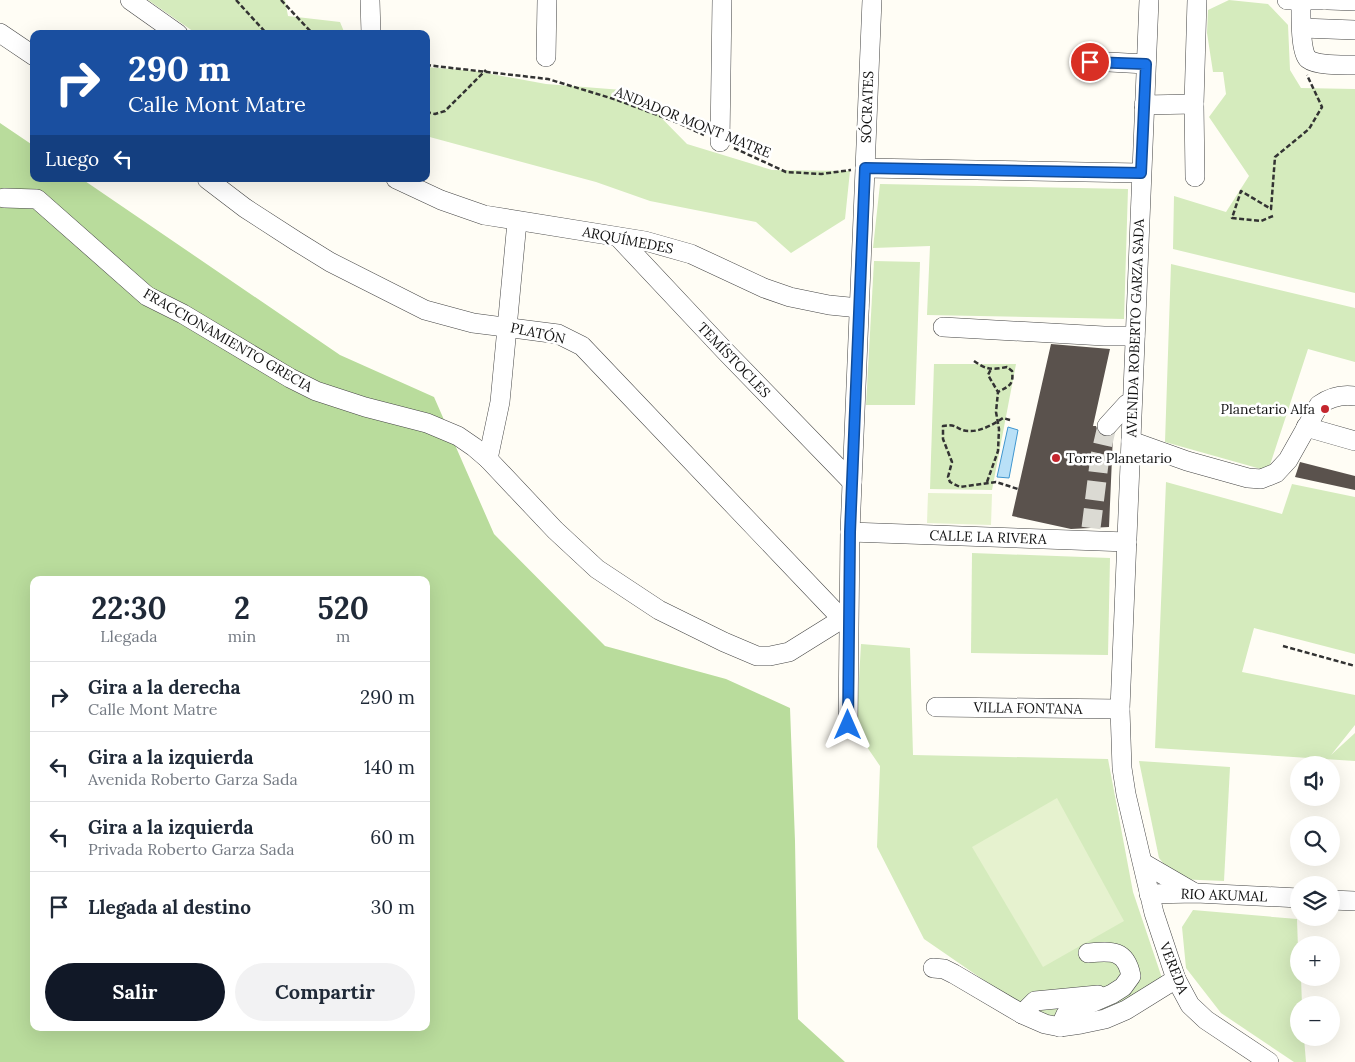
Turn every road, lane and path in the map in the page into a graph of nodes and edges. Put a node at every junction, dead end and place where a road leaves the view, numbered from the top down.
1 (130, 0) edge
2 (236, 0) edge
3 (281, 0) edge
4 (370, 0) edge
5 (547, 0) edge
6 (722, 0) edge
7 (872, 0) edge
8 (1149, 0) edge
9 (1197, 0) edge
10 (1294, 0) edge
11 (1321, 0) edge
12 (1328, 0) edge
13 (1355, 1) edge
14 (1302, 28) junction
15 (172, 30) edge
16 (263, 30) edge
17 (309, 30) edge
18 (371, 30) edge
19 (1355, 30) edge
20 (0, 33) edge
21 (30, 53) edge
22 (546, 57) dead end
23 (1307, 59) junction
24 (1090, 62) dead end
25 (1146, 64) junction
26 (430, 65) edge
27 (1355, 65) edge
28 (486, 70) junction
29 (1194, 104) junction
30 (1144, 105) junction
31 (430, 113) edge
32 (720, 142) junction
33 (865, 168) junction
34 (1141, 173) junction
35 (1195, 177) dead end
36 (211, 182) edge
37 (402, 182) edge
38 (4, 198) dead end
39 (1273, 216) dead end
40 (517, 222) junction
41 (618, 237) junction
42 (859, 308) junction
43 (507, 326) junction
44 (943, 327) dead end
45 (1135, 336) junction
46 (974, 360) dead end
47 (991, 370) junction
48 (998, 392) junction
49 (1355, 396) edge
50 (1132, 403) junction
51 (1010, 420) dead end
52 (998, 422) junction
53 (1107, 426) tunnel mouth
54 (1306, 427) junction
55 (1355, 441) edge
56 (1131, 442) junction
57 (488, 459) junction
58 (852, 482) junction
59 (987, 482) junction
60 (1018, 489) dead end
61 (850, 532) junction
62 (1127, 542) junction
63 (845, 619) junction
64 (1283, 646) dead end
65 (1355, 666) edge
66 (936, 707) dead end
67 (1120, 709) junction
68 (848, 725) dead end
69 (1143, 863) junction
70 (1149, 894) junction
71 (1196, 894) junction
72 (1290, 898) edge
73 (1340, 900) edge
74 (1355, 901) edge
75 (1088, 953) dead end
76 (933, 968) dead end
77 (1176, 979) junction
78 (1112, 994) junction
79 (1029, 1008) junction
80 (1063, 1020) junction
81 (1269, 1062) edge

1 - 15 street
2 - 16 path
3 - 17 path
4 - 18 street
5 - 22 street
6 - 32 street
7 - 33 street, SÓCRATES
8 - 25 street, AVENIDA ROBERTO GARZA SADA
9 - 29 street
10 - 11 street
10 - 14 street
12 - 13 street
14 - 19 street
14 - 23 street
20 - 21 street
23 - 27 street
23 - 39 path
24 - 25 street
25 - 30 street, AVENIDA ROBERTO GARZA SADA
26 - 28 path, ANDADOR MONT MATRE
28 - 31 path
28 - 32 path, ANDADOR MONT MATRE
29 - 30 street
29 - 35 street
30 - 34 street, AVENIDA ROBERTO GARZA SADA
32 - 33 path, ANDADOR MONT MATRE
33 - 34 street
33 - 42 street, SÓCRATES
34 - 45 street, AVENIDA ROBERTO GARZA SADA
36 - 43 street, PLATÓN
37 - 40 street, ARQUÍMEDES
38 - 57 street, FRACCIONAMIENTO GRECIA
40 - 41 street, ARQUÍMEDES
40 - 43 street
41 - 42 street, ARQUÍMEDES
41 - 58 street, TEMÍSTOCLES
42 - 58 street, SÓCRATES
43 - 57 street
43 - 63 street, PLATÓN
44 - 45 street
45 - 50 street, AVENIDA ROBERTO GARZA SADA
46 - 47 path
47 - 48 path
47 - 48 path
48 - 52 path
49 - 54 street
50 - 53 street
50 - 56 street, AVENIDA ROBERTO GARZA SADA
51 - 52 path
52 - 59 path
52 - 59 path
54 - 55 street
54 - 56 street
56 - 62 street, AVENIDA ROBERTO GARZA SADA
57 - 63 street, FRACCIONAMIENTO GRECIA
58 - 61 street, SÓCRATES
59 - 60 path
61 - 62 street, CALLE LA RIVERA
61 - 63 street, SÓCRATES
62 - 67 street, AVENIDA ROBERTO GARZA SADA
63 - 68 street, SÓCRATES
64 - 65 path
66 - 67 street, VILLA FONTANA
67 - 69 street, AVENIDA ROBERTO GARZA SADA
69 - 70 street, AVENIDA ROBERTO GARZA SADA
69 - 71 street
70 - 71 street, RIO AKUMAL
70 - 77 street, VEREDA
71 - 72 street, RIO AKUMAL
73 - 74 street
75 - 78 street
76 - 79 street
77 - 80 street
77 - 81 street, VEREDA
78 - 79 street
78 - 80 street
79 - 80 street

